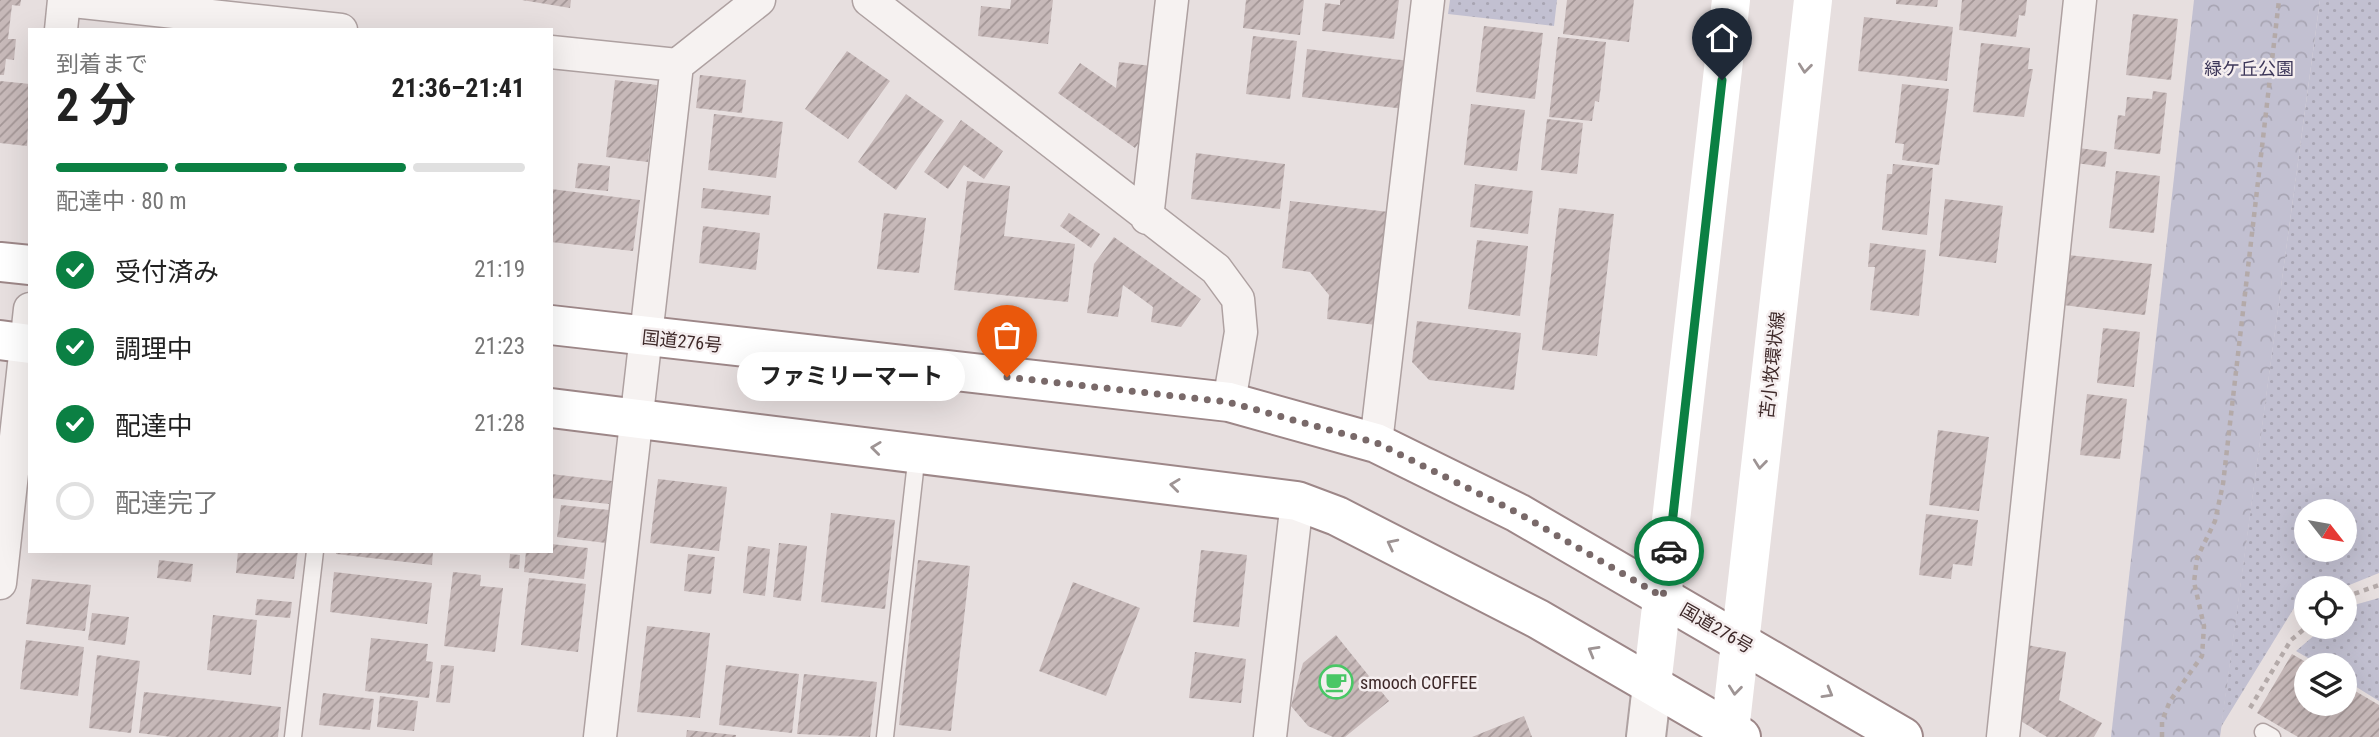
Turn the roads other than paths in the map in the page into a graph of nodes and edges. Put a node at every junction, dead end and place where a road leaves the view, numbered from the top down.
1 (64, 0) edge
2 (759, 0) edge
3 (869, 0) edge
4 (1172, 0) edge
5 (1428, 0) edge
6 (1731, 0) edge
7 (1813, 0) edge
8 (2080, 0) edge
9 (895, 10) edge
10 (61, 28) edge
11 (323, 28) edge
12 (553, 52) edge
13 (677, 65) junction
14 (1147, 218) junction
15 (0, 262) edge
16 (28, 265) edge
17 (553, 326) edge
18 (21, 334) edge
19 (646, 337) junction
20 (1228, 402) junction
21 (553, 408) edge
22 (636, 418) junction
23 (1377, 443) junction
24 (917, 453) junction
25 (1297, 501) junction
26 (314, 553) edge
27 (0, 583) edge
28 (1663, 597) junction
29 (1740, 642) junction
30 (1652, 685) junction
31 (1734, 735) edge
32 (293, 737) edge
33 (600, 737) edge
34 (885, 737) edge
35 (1270, 737) edge
36 (1646, 737) edge
37 (1903, 737) edge
38 (2003, 737) edge

1 - 10 street
1 - 11 street
2 - 13 street
3 - 9 street
4 - 14 street
5 - 23 street
6 - 28 main road
7 -> 29 main road, 苫小牧環状線
8 - 38 street
9 - 14 street
12 - 13 street
13 - 19 street
14 - 20 street
15 - 16 main road
17 - 19 main road, 国道276号
18 - 27 street
19 - 20 main road, 国道276号
19 - 22 street
20 - 23 main road, 国道276号
21 - 22 main road
24 -> 22 main road
22 - 33 street
23 - 28 main road, 国道276号
25 -> 24 main road
24 - 34 lane
30 -> 25 main road
25 - 35 street
26 - 32 lane
28 - 29 main road, 国道276号
28 - 30 main road
29 -> 31 main road, 苫小牧環状線
29 -> 37 main road, 国道276号
30 - 31 main road
30 - 36 street

